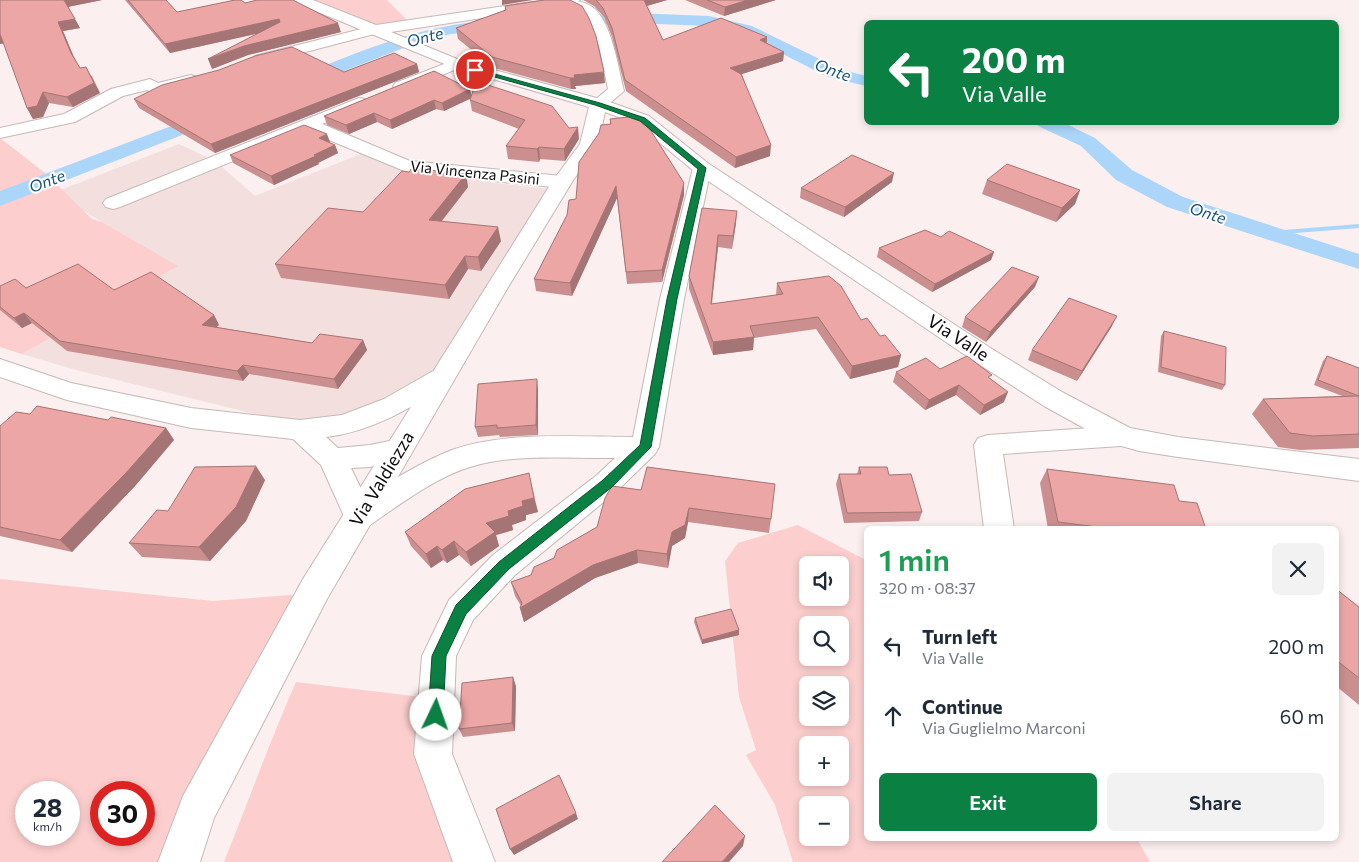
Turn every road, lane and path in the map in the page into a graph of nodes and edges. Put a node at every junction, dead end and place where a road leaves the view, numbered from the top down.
1 (301, 0) edge
2 (571, 0) edge
3 (373, 30) junction
4 (244, 64) edge
5 (457, 64) junction
6 (208, 76) edge
7 (598, 104) junction
8 (306, 124) junction
9 (0, 133) edge
10 (702, 168) junction
11 (562, 182) junction
12 (113, 203) dead end
13 (0, 368) edge
14 (442, 378) junction
15 (345, 425) junction
16 (300, 430) junction
17 (1121, 436) junction
18 (645, 447) junction
19 (399, 450) junction
20 (332, 459) junction
21 (1359, 470) edge
22 (359, 516) junction
23 (999, 526) edge
24 (179, 862) edge
25 (474, 862) edge

1 - 3 street, Via Valle
2 - 3 street
2 - 7 street
3 - 4 street
3 - 5 street, Via Valle
5 - 7 street, Via Valle
5 - 8 street
6 - 9 street
7 - 10 street, Via Valle
7 - 11 street, Via Valdiezza
8 - 11 street, Via Vincenza Pasini
8 - 12 street
10 - 17 street, Via Valle
10 - 18 street
11 - 14 street, Via Valdiezza
13 - 16 street
14 - 15 street
14 - 19 street, Via Valdiezza
15 - 16 street
15 - 19 street
16 - 20 street
17 - 21 street, Via Valle
17 - 23 street
18 - 22 street
18 - 25 street
19 - 20 street
19 - 22 street, Via Valdiezza
20 - 22 street
22 - 24 street, Via Valdiezza

